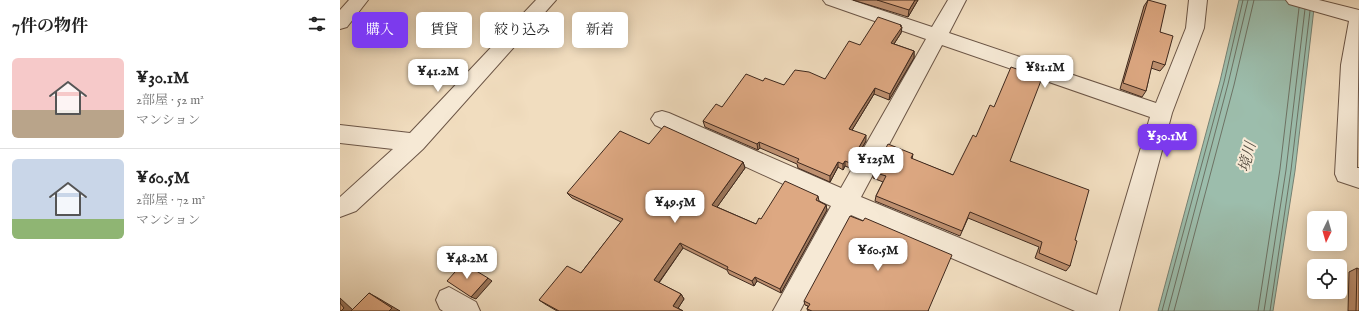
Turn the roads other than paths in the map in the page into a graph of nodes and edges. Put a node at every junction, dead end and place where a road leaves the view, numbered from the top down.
1 (359, 0) edge
2 (547, 0) edge
3 (832, 0) edge
4 (957, 0) edge
5 (1198, 0) edge
6 (1295, 0) edge
7 (1357, 0) edge
8 (1355, 16) edge
9 (340, 22) edge
10 (938, 36) junction
11 (1162, 113) junction
12 (662, 119) dead end
13 (340, 134) edge
14 (415, 143) junction
15 (1359, 178) edge
16 (845, 201) junction
17 (340, 207) edge
18 (786, 311) edge
19 (1106, 311) edge

1 - 9 street
2 - 14 street
3 - 10 street
4 - 10 street
5 - 11 street
6 - 8 street
7 - 8 street
8 - 15 street
10 - 11 street
10 - 16 street
11 - 19 street
12 - 16 street
13 - 14 street
14 - 17 street
16 - 18 street
16 - 19 street

